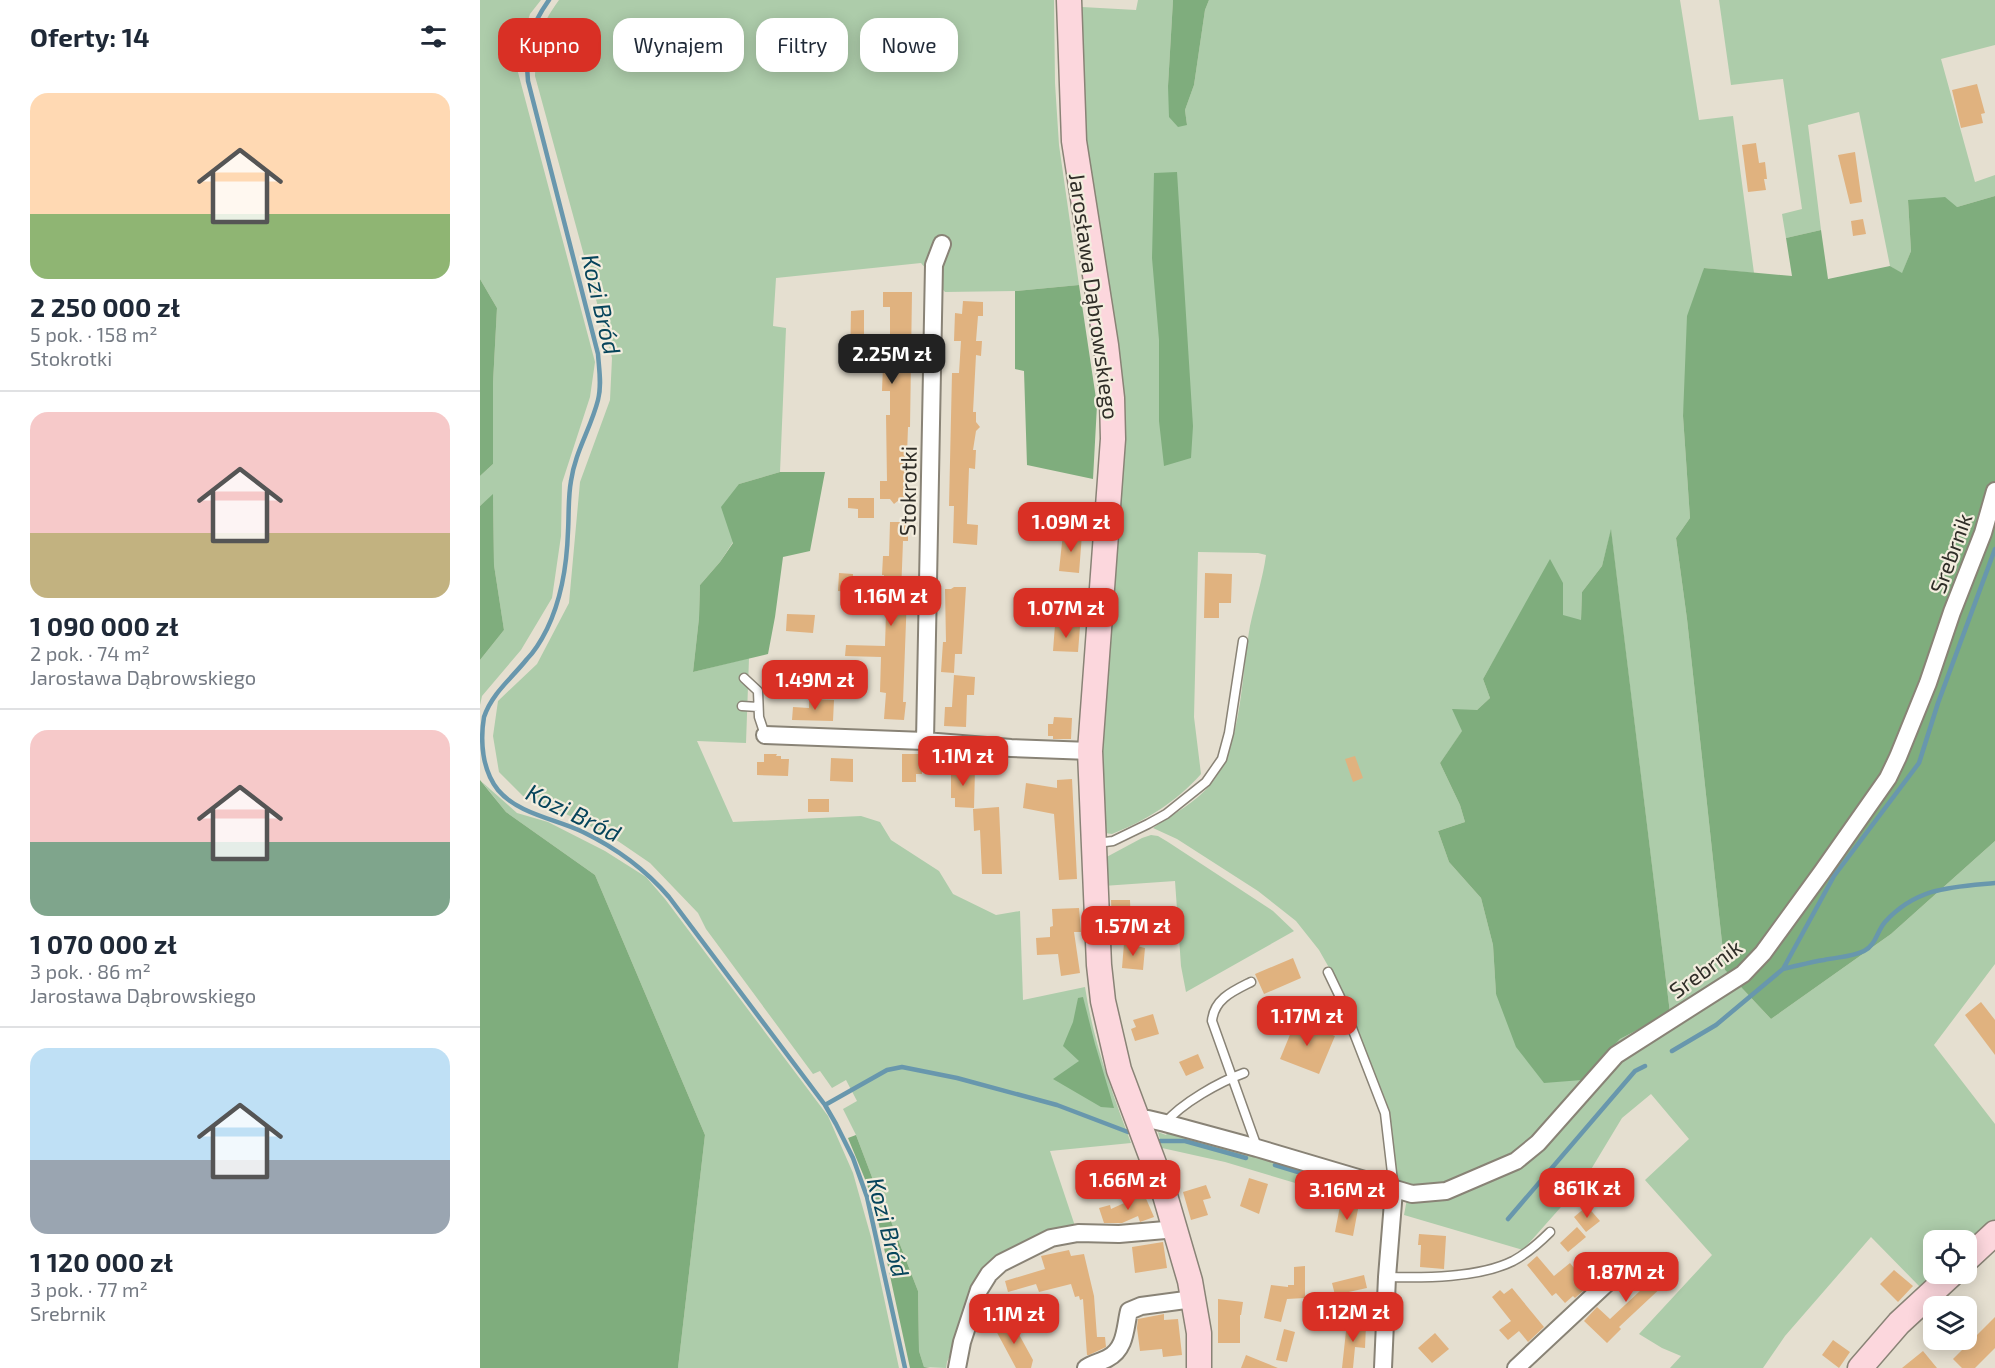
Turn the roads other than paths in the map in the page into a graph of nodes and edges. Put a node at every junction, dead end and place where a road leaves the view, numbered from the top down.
1 (1069, 0) edge
2 (942, 244) dead end
3 (1995, 491) edge
4 (1243, 641) dead end
5 (744, 678) dead end
6 (742, 706) dead end
7 (758, 707) junction
8 (765, 735) joint
9 (925, 741) junction
10 (1090, 751) junction
11 (1093, 843) junction
12 (1328, 972) dead end
13 (1251, 982) dead end
14 (1244, 1073) dead end
15 (1231, 1077) junction
16 (1137, 1120) junction
17 (1166, 1123) junction
18 (1257, 1148) junction
19 (1394, 1190) junction
20 (1177, 1229) junction
21 (1550, 1232) dead end
22 (1995, 1233) edge
23 (1977, 1250) edge
24 (1621, 1270) dead end
25 (1387, 1277) junction
26 (1941, 1284) edge
27 (1193, 1299) junction
28 (957, 1368) edge
29 (1086, 1368) edge
30 (1199, 1368) edge
31 (1383, 1368) edge
32 (1516, 1368) edge
33 (1860, 1368) edge

1 - 10 street, Jarosława Dąbrowskiego
2 - 9 street, Stokrotki
3 - 19 street, Srebrnik
4 - 11 lane
5 - 7 lane
6 - 7 lane
7 - 8 lane
8 - 9 street
9 - 10 street
10 - 11 street, Jarosława Dąbrowskiego
11 - 16 street, Jarosława Dąbrowskiego
12 - 19 lane
13 - 15 lane
14 - 15 lane
15 - 17 lane
15 - 18 lane
16 - 17 street, Srebrnik
16 - 20 street, Jarosława Dąbrowskiego
17 - 18 street, Srebrnik
18 - 19 street, Srebrnik
19 - 25 street
20 - 27 street, Jarosława Dąbrowskiego
20 - 28 street
21 - 25 lane
22 - 23 street
24 - 32 street
25 - 31 street
26 - 33 street
27 - 29 street
27 - 30 street, Jarosława Dąbrowskiego

